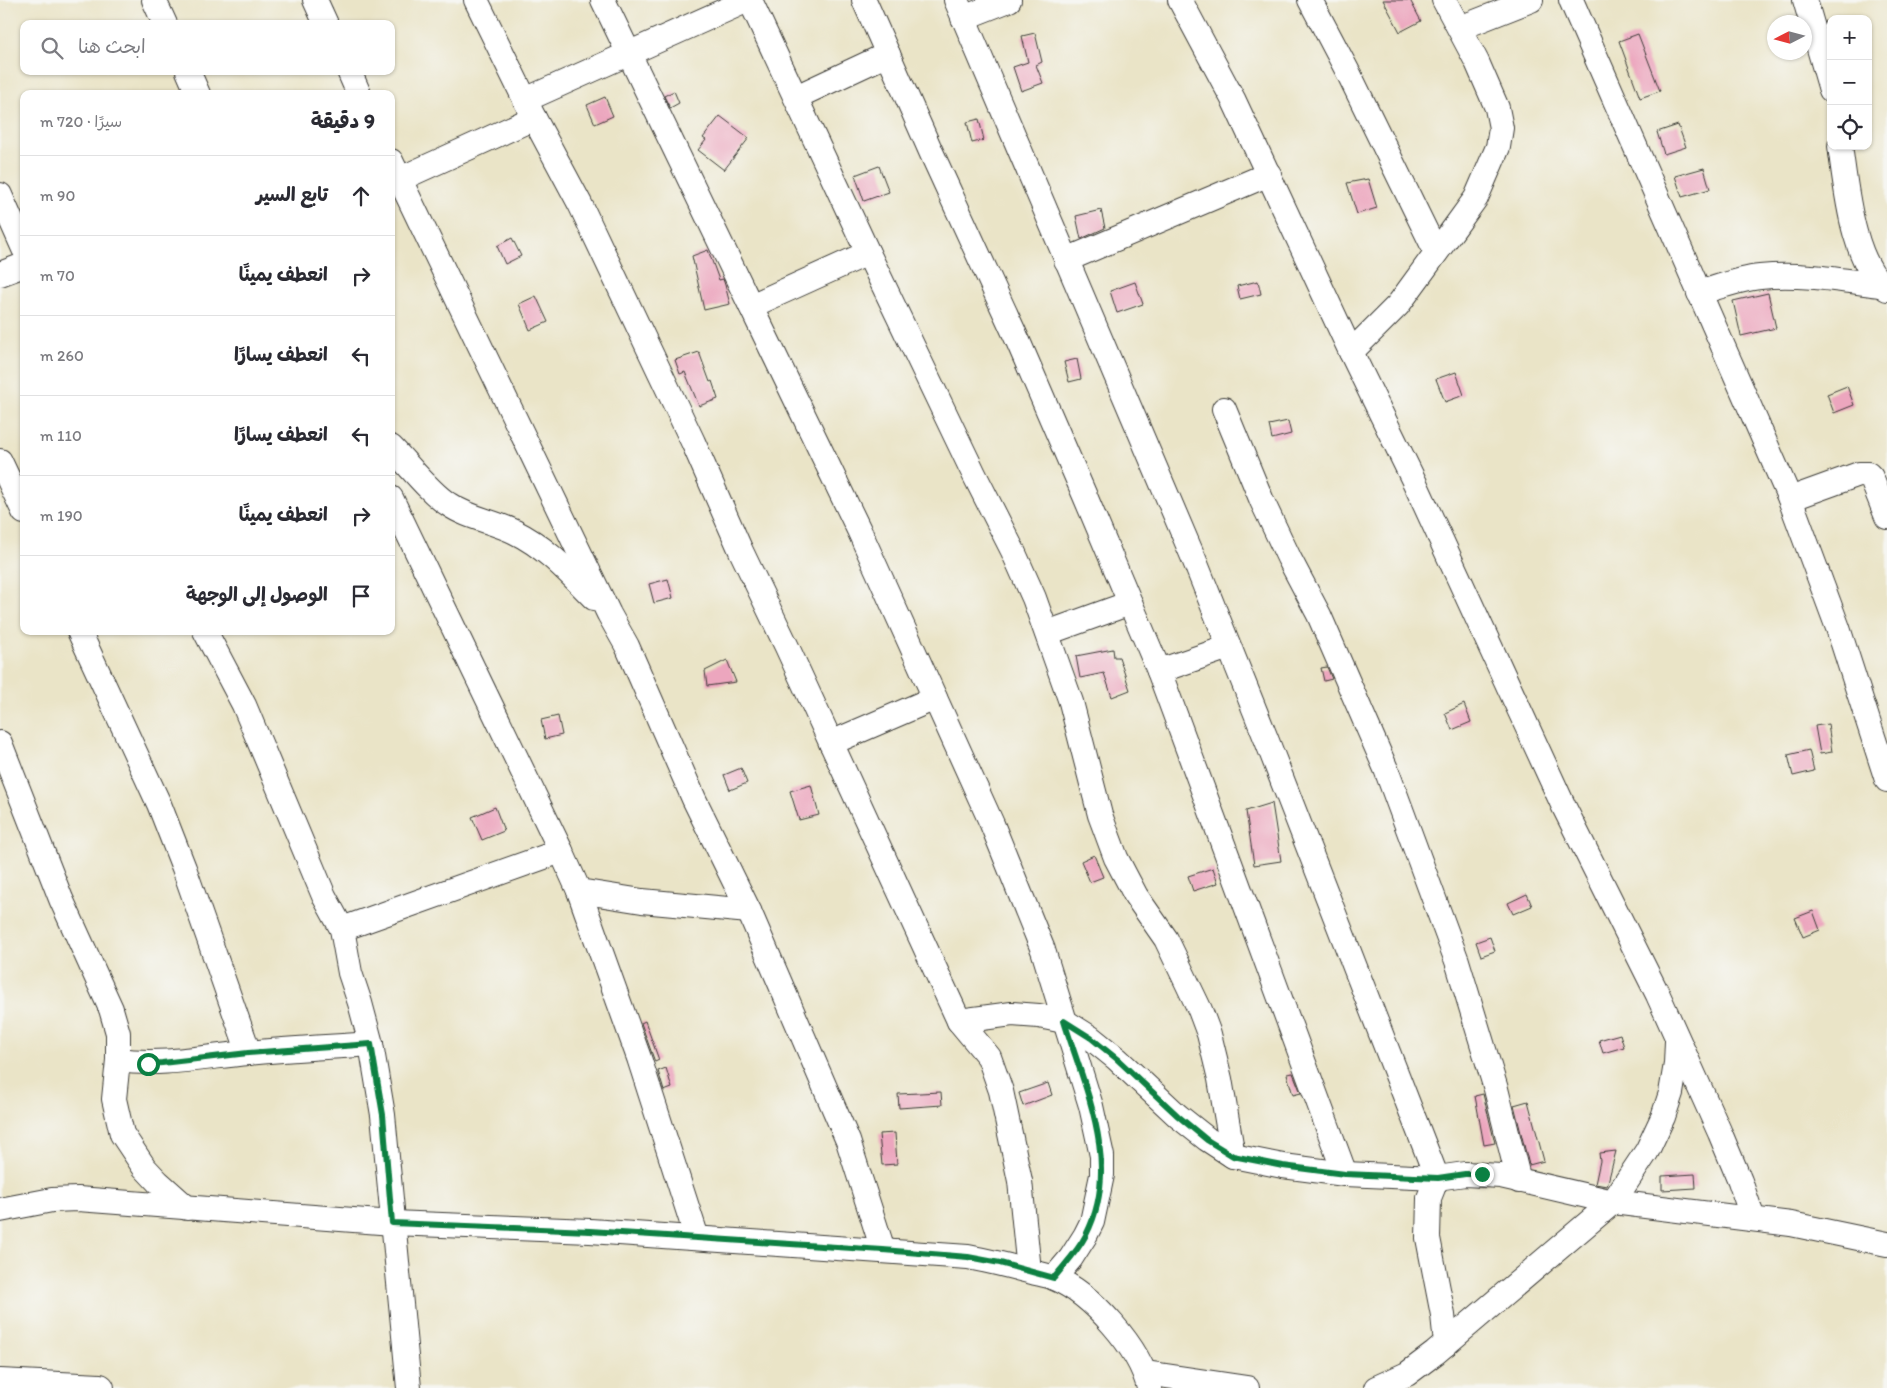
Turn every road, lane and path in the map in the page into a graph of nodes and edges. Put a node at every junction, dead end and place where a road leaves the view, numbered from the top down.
1 (154, 0) edge
2 (315, 0) edge
3 (476, 0) edge
4 (603, 0) edge
5 (749, 0) edge
6 (864, 0) edge
7 (1010, 0) edge
8 (1180, 0) edge
9 (1310, 0) edge
10 (1444, 0) edge
11 (1530, 0) edge
12 (1571, 0) edge
13 (1805, 0) edge
14 (960, 9) edge
15 (163, 20) edge
16 (324, 20) edge
17 (1460, 28) junction
18 (627, 53) junction
19 (888, 54) junction
20 (190, 75) edge
21 (350, 75) edge
22 (1827, 76) edge
23 (196, 90) edge
24 (357, 90) edge
25 (796, 97) junction
26 (529, 109) junction
27 (1841, 150) edge
28 (396, 170) edge
29 (1269, 174) junction
30 (0, 195) edge
31 (20, 240) edge
32 (1436, 252) junction
33 (868, 253) junction
34 (1066, 260) junction
35 (20, 266) edge
36 (0, 274) edge
37 (1884, 287) edge
38 (1699, 292) junction
39 (751, 306) junction
40 (1351, 352) junction
41 (1224, 410) dead end
42 (395, 451) edge
43 (0, 461) edge
44 (1790, 499) junction
45 (20, 504) edge
46 (395, 506) edge
47 (1887, 517) edge
48 (1130, 603) junction
49 (609, 614) junction
50 (1047, 633) junction
51 (81, 635) edge
52 (207, 635) edge
53 (1229, 647) junction
54 (1159, 671) junction
55 (935, 698) junction
56 (0, 743) edge
57 (831, 743) junction
58 (1887, 780) edge
59 (561, 851) junction
60 (578, 891) junction
61 (749, 911) junction
62 (342, 929) junction
63 (959, 1021) junction
64 (1064, 1021) junction
65 (1677, 1039) junction
66 (371, 1044) junction
67 (248, 1053) junction
68 (118, 1060) junction
69 (1233, 1156) junction
70 (1345, 1174) junction
71 (1438, 1178) junction
72 (1519, 1180) junction
73 (1613, 1202) junction
74 (188, 1208) junction
75 (0, 1210) edge
76 (1753, 1219) junction
77 (392, 1223) junction
78 (696, 1238) junction
79 (1887, 1244) edge
80 (883, 1250) junction
81 (1029, 1271) junction
82 (1054, 1278) junction
83 (1446, 1344) junction
84 (1148, 1381) edge
85 (0, 1383) edge
86 (100, 1388) edge
87 (409, 1388) edge
88 (1247, 1388) edge
89 (1376, 1388) edge

1 - 15 street
2 - 16 street
3 - 26 street
4 - 18 street
5 - 18 street
5 - 25 street
6 - 19 street
7 - 14 street
8 - 29 street
9 - 32 street
10 - 17 street
11 - 17 street
12 - 38 street
13 - 22 street
14 - 34 street
17 - 32 street
18 - 26 street
18 - 39 street
19 - 25 street
19 - 48 street
20 - 23 street
21 - 24 street
25 - 33 street
26 - 28 street
26 - 57 street
27 - 37 street
28 - 49 street
29 - 34 street
29 - 40 street
30 - 31 street
32 - 40 street
33 - 39 street
33 - 50 street
34 - 53 street
35 - 36 street
37 - 38 street
38 - 44 street
39 - 55 street
40 - 65 street
41 - 72 street
42 - 49 street
43 - 45 street
44 - 47 street
44 - 58 street
46 - 59 street
48 - 50 street
48 - 54 street
49 - 61 street
50 - 69 street
51 - 67 street
52 - 62 street
53 - 54 street
53 - 71 street
54 - 70 street
55 - 57 street
55 - 64 street
56 - 68 street
57 - 63 street
59 - 60 street
59 - 62 street
60 - 61 street
60 - 78 street
61 - 80 street
62 - 66 street
63 - 64 street
63 - 81 street
64 - 69 street
64 - 82 street
65 - 73 street
65 - 76 street
66 - 67 street
66 - 77 street
67 - 68 street
68 - 74 street
69 - 70 street
70 - 71 street
71 - 72 street
71 - 83 street
72 - 73 street
73 - 76 street
73 - 83 street
74 - 75 street
74 - 77 street
76 - 79 street
77 - 78 street
77 - 87 street
78 - 80 street
80 - 81 street
81 - 82 street
82 - 84 street
83 - 89 street
84 - 88 street
85 - 86 highway

